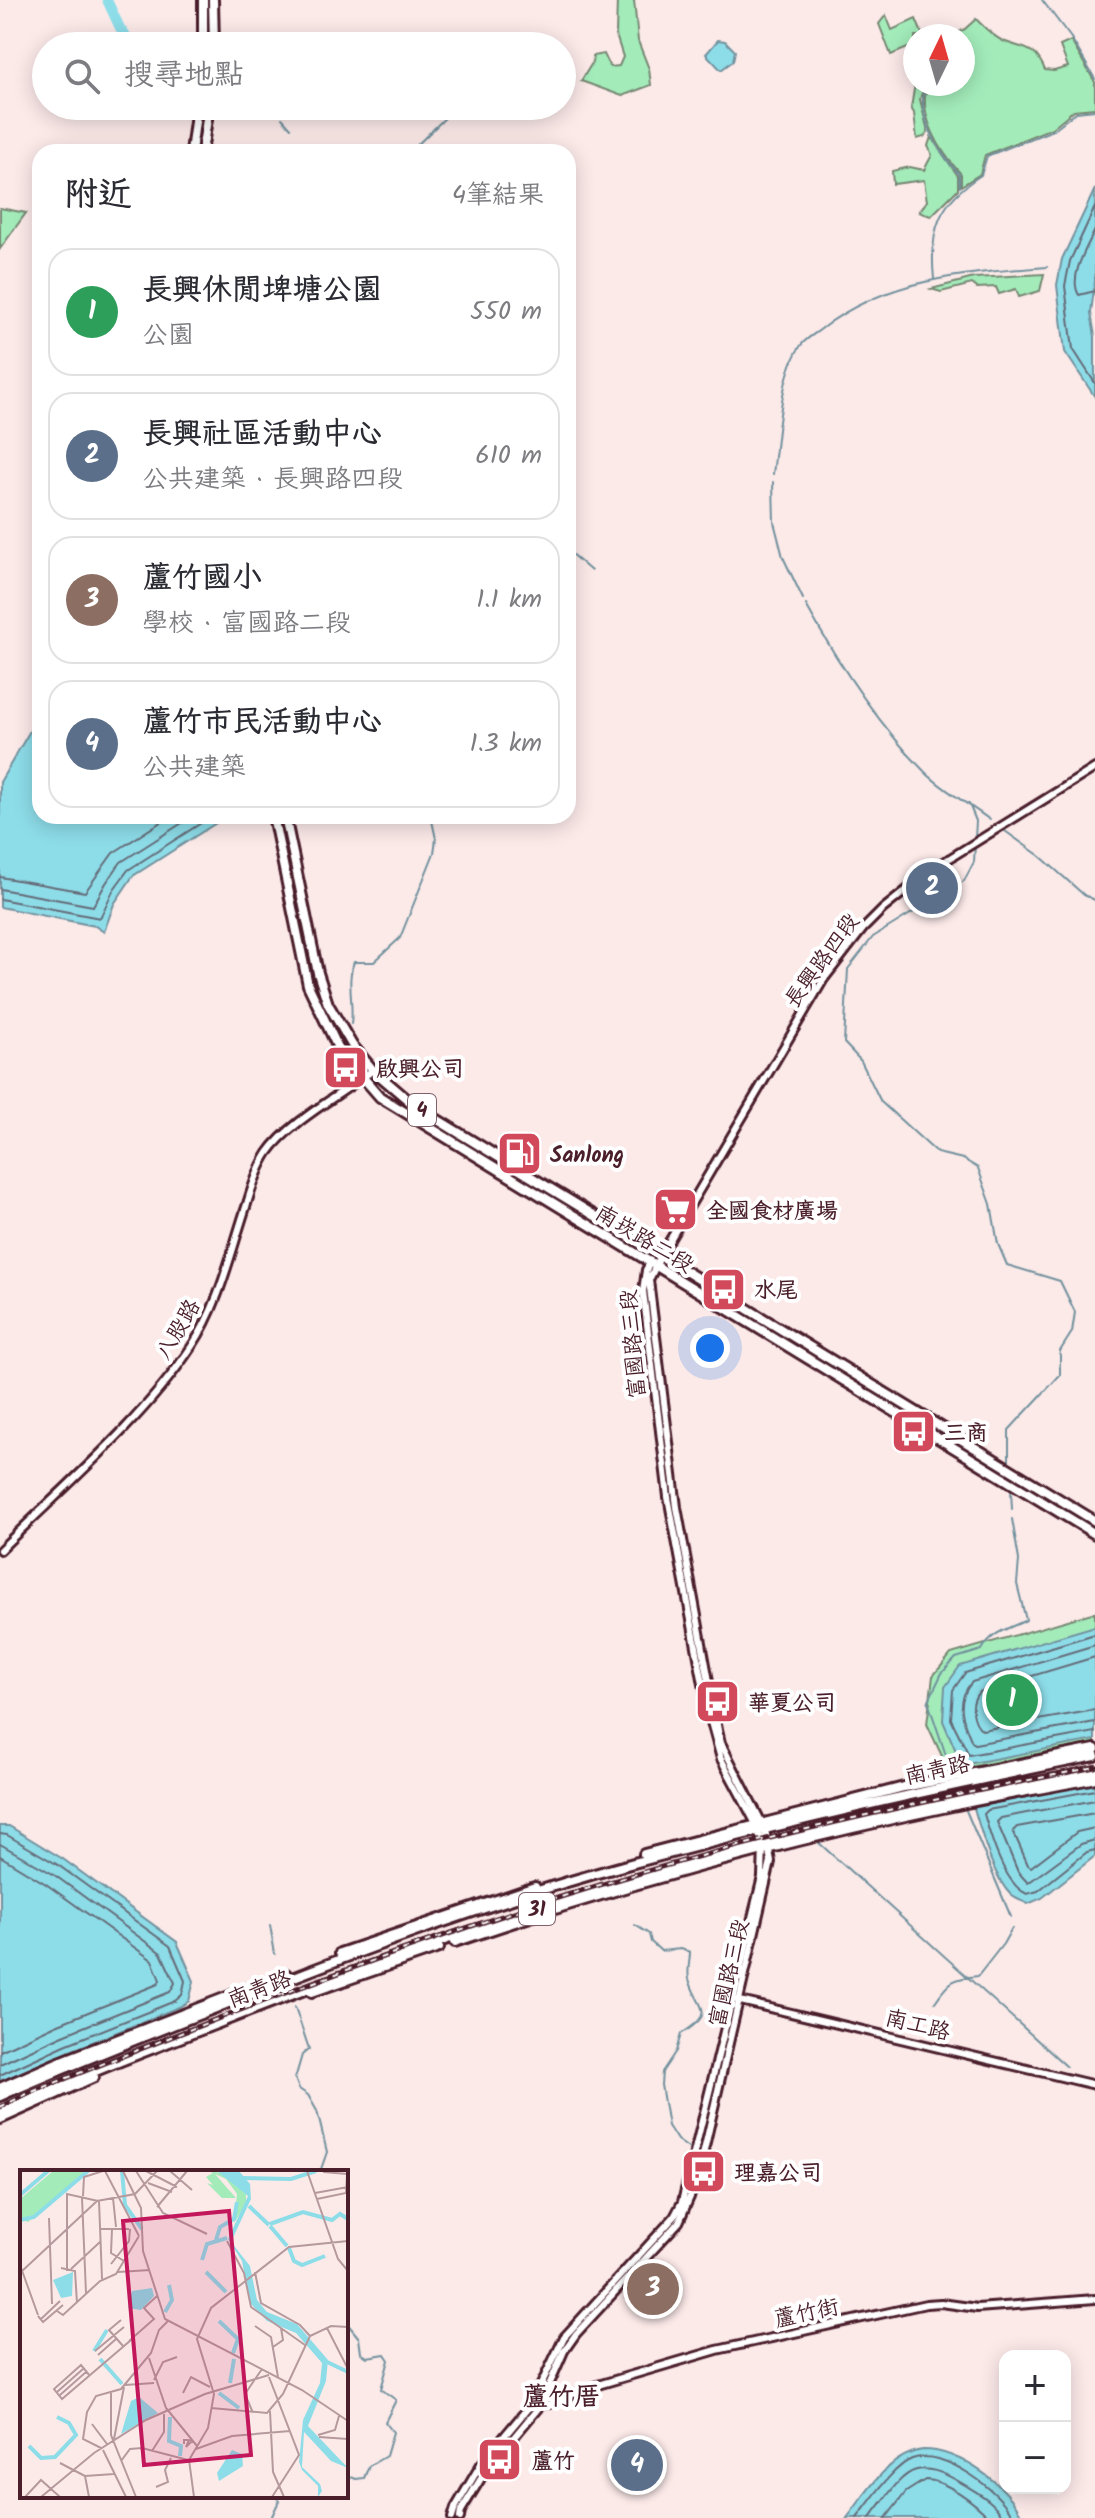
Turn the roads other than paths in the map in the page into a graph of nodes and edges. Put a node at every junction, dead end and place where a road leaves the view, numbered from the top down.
1 (203, 0) edge
2 (213, 0) edge
3 (203, 32) edge
4 (214, 32) edge
5 (195, 120) edge
6 (207, 120) edge
7 (192, 144) edge
8 (203, 144) edge
9 (1095, 768) edge
10 (275, 824) edge
11 (287, 824) edge
12 (373, 1070) junction
13 (362, 1078) junction
14 (661, 1255) junction
15 (654, 1263) junction
16 (1095, 1521) edge
17 (1095, 1534) edge
18 (0, 1550) edge
19 (1095, 1753) edge
20 (1092, 1774) edge
21 (814, 1809) junction
22 (902, 1810) junction
23 (932, 1810) junction
24 (787, 1823) junction
25 (760, 1827) junction
26 (767, 1847) junction
27 (567, 1883) junction
28 (536, 1887) junction
29 (556, 1910) junction
30 (531, 1911) junction
31 (737, 2000) junction
32 (161, 2030) junction
33 (108, 2043) junction
34 (1095, 2085) edge
35 (0, 2088) edge
36 (0, 2096) edge
37 (1, 2115) edge
38 (1095, 2299) edge
39 (536, 2404) junction
40 (452, 2518) edge
41 (460, 2518) edge

1 - 3 main road
2 - 4 main road
5 - 7 main road
6 - 8 main road
9 - 14 street, 長興路四段
10 - 13 main road, 南崁路二段 / 4
11 - 12 main road, 南崁路二段 / 4
12 - 13 street, 八股路
12 - 14 main road, 南崁路二段 / 4
13 - 15 main road, 南崁路二段 / 4
13 - 18 street, 八股路
14 - 15 street, 富國路三段
14 - 16 main road, 南崁路二段 / 4
15 - 17 main road, 南崁路二段 / 4
15 - 25 street, 富國路三段
19 - 21 main road, 31
19 - 24 main road, 南青路 / 31
20 - 22 main road, 南青路 / 31
20 - 23 main road, 31
21 - 24 main road, 南青路
21 - 25 main road, 31
22 - 23 main road, 南青路
22 - 26 main road, 南青路 / 31
23 - 26 main road, 31
24 - 25 main road, 南青路 / 31
25 - 26 street, 富國路三段
25 - 27 main road, 南青路 / 31
25 - 28 main road, 31
26 - 29 main road, 31
26 - 30 main road, 南青路 / 31
26 - 31 street, 富國路三段
27 - 28 main road, 南青路
27 - 32 main road, 南青路 / 31
28 - 33 main road, 31
29 - 30 main road, 南青路
29 - 37 main road, 31
30 - 37 main road, 南青路 / 31
31 - 34 street, 南工路
31 - 39 street, 富國路三段
32 - 33 main road, 南青路
32 - 36 main road, 南青路 / 31
33 - 35 main road, 31
38 - 39 street, 蘆竹街
39 - 40 street
39 - 41 street

